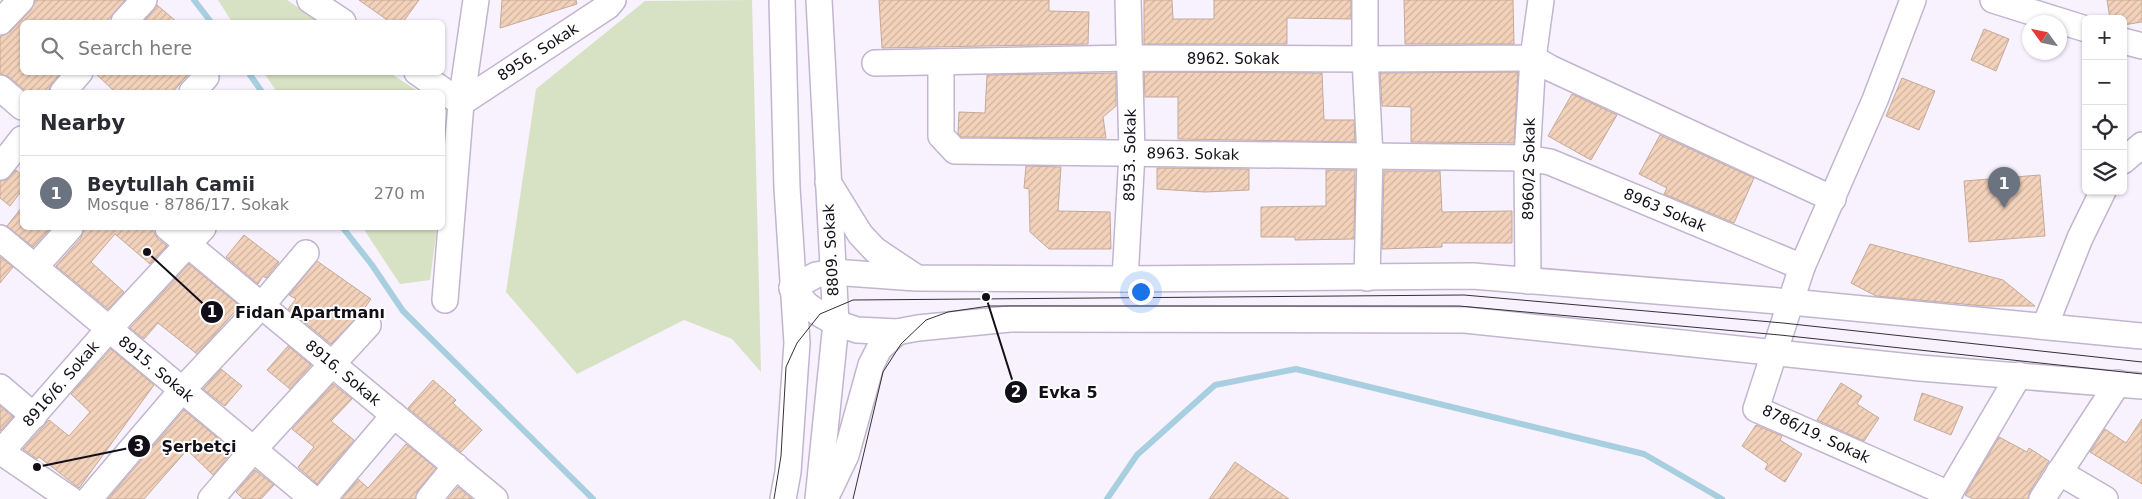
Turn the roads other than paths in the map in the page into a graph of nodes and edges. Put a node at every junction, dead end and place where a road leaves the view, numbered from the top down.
1 (21, 0) edge
2 (144, 0) edge
3 (310, 0) edge
4 (476, 0) edge
5 (613, 0) edge
6 (782, 0) edge
7 (819, 0) edge
8 (1128, 0) edge
9 (1365, 0) edge
10 (1541, 0) edge
11 (1913, 0) edge
12 (1993, 0) edge
13 (126, 20) edge
14 (340, 20) edge
15 (0, 22) edge
16 (2082, 28) edge
17 (2127, 42) edge
18 (2142, 46) edge
19 (1130, 58) junction
20 (1533, 58) junction
21 (1365, 60) junction
22 (941, 62) junction
23 (875, 63) dead end
24 (77, 75) edge
25 (421, 75) edge
26 (0, 88) edge
27 (65, 90) edge
28 (443, 90) edge
29 (445, 92) edge
30 (461, 103) junction
31 (20, 105) edge
32 (20, 142) edge
33 (2142, 145) edge
34 (1132, 153) junction
35 (1370, 156) junction
36 (1527, 158) junction
37 (2127, 158) edge
38 (0, 167) edge
39 (827, 180) junction
40 (2101, 195) edge
41 (1833, 199) junction
42 (68, 230) edge
43 (175, 230) edge
44 (195, 236) edge
45 (0, 238) edge
46 (306, 253) dead end
47 (35, 267) junction
48 (1802, 267) junction
49 (833, 272) junction
50 (916, 278) junction
51 (1367, 278) junction
52 (1126, 279) junction
53 (1528, 281) junction
54 (792, 288) junction
55 (445, 300) dead end
56 (1791, 302) junction
57 (262, 306) junction
58 (836, 323) junction
59 (368, 325) dead end
60 (2045, 326) junction
61 (109, 329) junction
62 (897, 332) junction
63 (2142, 336) edge
64 (1774, 353) junction
65 (331, 363) junction
66 (2019, 375) junction
67 (2118, 383) junction
68 (2142, 386) edge
69 (0, 387) edge
70 (182, 390) junction
71 (394, 415) junction
72 (34, 416) junction
73 (253, 450) junction
74 (1, 452) edge
75 (456, 466) junction
76 (2059, 472) junction
77 (58, 496) edge
78 (1948, 497) edge
79 (88, 499) edge
80 (212, 499) edge
81 (313, 499) edge
82 (323, 499) edge
83 (429, 499) edge
84 (495, 499) edge
85 (783, 499) edge
86 (818, 499) edge
87 (826, 499) edge
88 (2042, 499) edge
89 (2105, 499) edge

1 - 15 street
2 - 13 street
3 - 14 street
4 - 30 street
5 - 30 street, 8956. Sokak
6 - 54 street
7 - 39 street, 8809. Sokak
8 - 19 street, 8953. Sokak
9 - 21 street
10 - 20 street
11 - 41 street, 8786/19. Sokak
12 - 16 street
17 - 18 street
19 - 21 street, 8962. Sokak
19 - 22 street, 8962. Sokak
19 - 34 street, 8953. Sokak
20 - 21 street, 8962. Sokak
20 - 36 street, 8960/2 Sokak
20 - 41 street
21 - 35 street
22 - 23 street, 8962. Sokak
22 - 34 street, 8963. Sokak
24 - 27 street
25 - 28 street
26 - 31 street
29 - 30 street
30 - 55 street
32 - 38 street
33 - 37 street
34 - 35 street, 8963. Sokak
34 - 52 street, 8953. Sokak
35 - 36 street, 8963. Sokak
35 - 51 street
36 - 48 street, 8963 Sokak
36 - 53 street, 8960/2 Sokak
39 - 49 street, 8809. Sokak
39 - 50 street
40 - 60 street
41 - 48 street, 8786/19. Sokak
42 - 47 street
43 - 44 street, 8916. Sokak
44 - 57 street, 8916. Sokak
44 - 61 street, 8916/6. Sokak
45 - 47 street, 8915. Sokak
46 - 57 street
47 - 61 street, 8915. Sokak
48 - 56 street, 8786/19. Sokak
49 - 50 street
49 - 54 street
49 - 58 street, 8809. Sokak
50 - 52 street
51 - 52 street
51 - 53 street
53 - 56 street
54 - 58 street
54 - 85 street
56 - 60 street
56 - 64 street, 8786/19. Sokak
57 - 65 street, 8916. Sokak
57 - 70 street
58 - 62 street
58 - 86 street, 8809. Sokak
59 - 65 street
60 - 63 street
61 - 70 street, 8915. Sokak
61 - 72 street, 8916/6. Sokak
62 - 64 street
62 - 87 street
64 - 66 street
64 - 78 street, 8786/19. Sokak
65 - 71 street, 8916. Sokak
65 - 73 street
66 - 67 street
66 - 78 street
67 - 68 street
67 - 76 street
69 - 72 street
70 - 73 street, 8915. Sokak
70 - 79 street
71 - 75 street, 8916. Sokak
71 - 82 street
72 - 74 street, 8916/6. Sokak
73 - 80 street
73 - 81 street, 8915. Sokak
74 - 77 street
75 - 83 street
75 - 84 street, 8916. Sokak
76 - 88 street
76 - 89 street

